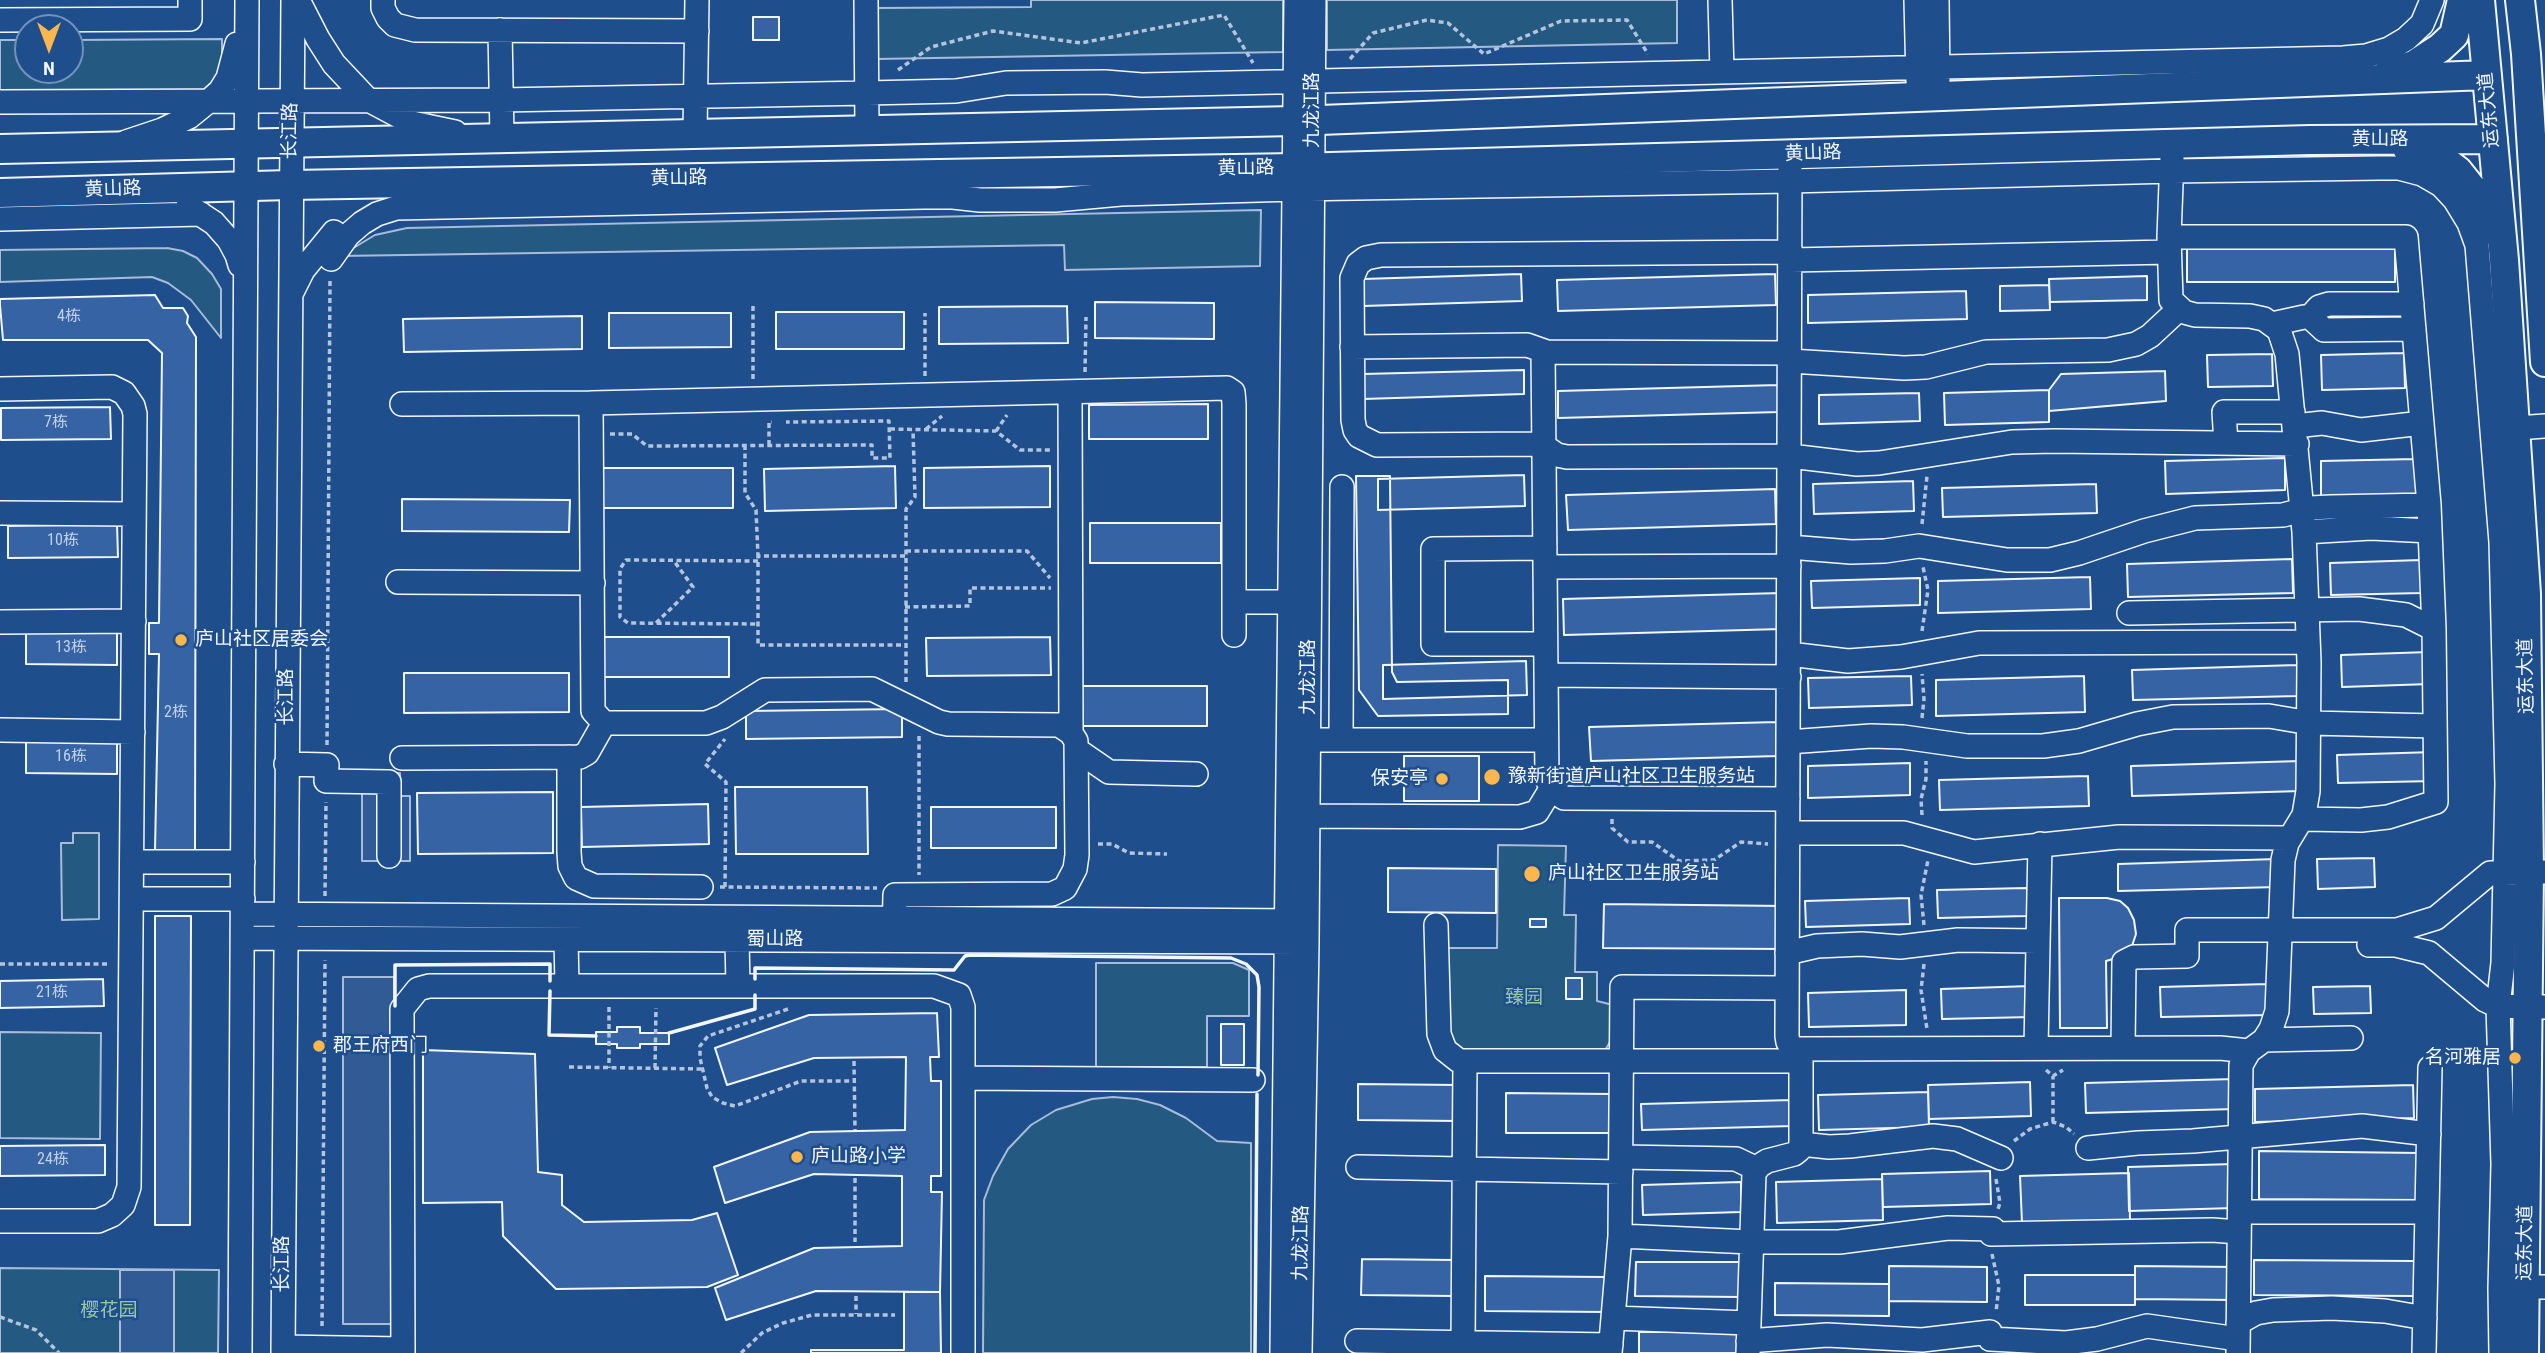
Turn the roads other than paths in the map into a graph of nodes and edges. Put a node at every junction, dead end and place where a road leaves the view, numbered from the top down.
1 (190, 0) edge
2 (293, 0) edge
3 (298, 0) edge
4 (383, 0) edge
5 (697, 0) edge
6 (866, 0) edge
7 (1296, 0) edge
8 (1314, 0) edge
9 (1720, 0) edge
10 (1916, 0) edge
11 (1937, 0) edge
12 (2432, 0) edge
13 (2462, 0) edge
14 (2480, 0) edge
15 (2520, 0) edge
16 (247, 4) edge
17 (0, 20) edge
18 (500, 30) junction
19 (697, 31) junction
20 (2535, 53) edge
21 (1928, 68) junction
22 (1722, 72) junction
23 (2487, 75) junction
24 (1312, 81) junction
25 (2359, 82) junction
26 (867, 93) junction
27 (696, 96) junction
28 (1928, 98) junction
29 (367, 99) junction
30 (210, 100) junction
31 (245, 100) junction
32 (292, 100) junction
33 (501, 100) junction
34 (0, 102) edge
35 (1303, 121) junction
36 (867, 129) junction
37 (695, 132) junction
38 (490, 137) junction
39 (2493, 139) junction
40 (2310, 140) junction
41 (291, 141) junction
42 (245, 142) junction
43 (114, 146) junction
44 (0, 149) edge
45 (2172, 157) junction
46 (1790, 168) junction
47 (1303, 179) junction
48 (433, 183) junction
49 (290, 185) junction
50 (244, 186) junction
51 (128, 189) junction
52 (0, 193) edge
53 (201, 214) junction
54 (0, 219) edge
55 (2169, 245) junction
56 (1791, 256) junction
57 (331, 259) road end
58 (2504, 260) junction
59 (244, 285) junction
60 (289, 298) junction
61 (2412, 304) junction
62 (2179, 309) junction
63 (2310, 317) junction
64 (2272, 324) junction
65 (2414, 330) junction
66 (1352, 347) junction
67 (1543, 351) junction
68 (1790, 357) junction
69 (2545, 362) edge
70 (0, 389) edge
71 (1077, 392) junction
72 (591, 402) junction
73 (402, 404) dead end
74 (2423, 423) junction
75 (2545, 426) edge
76 (2295, 427) junction
77 (2516, 428) junction
78 (2226, 443) junction
79 (1544, 445) junction
80 (1790, 456) junction
81 (1342, 487) dead end
82 (2430, 505) junction
83 (0, 513) edge
84 (134, 514) junction
85 (2303, 522) junction
86 (2430, 531) junction
87 (1789, 556) junction
88 (1545, 558) junction
89 (398, 582) dead end
90 (593, 583) junction
91 (1234, 602) junction
92 (1299, 602) junction
93 (2308, 611) junction
94 (2129, 613) dead end
95 (134, 621) junction
96 (0, 622) edge
97 (2434, 629) junction
98 (1234, 635) dead end
99 (2308, 642) junction
100 (1545, 644) junction
101 (1789, 666) junction
102 (1546, 675) junction
103 (604, 723) junction
104 (2310, 723) junction
105 (2435, 726) junction
106 (0, 730) edge
107 (134, 732) junction
108 (1298, 740) junction
109 (1341, 740) junction
110 (1546, 740) junction
111 (1074, 742) junction
112 (1788, 742) junction
113 (569, 757) junction
114 (402, 758) dead end
115 (286, 764) junction
116 (1196, 774) dead end
117 (1551, 789) junction
118 (1788, 799) junction
119 (1297, 817) junction
120 (2302, 818) junction
121 (2290, 838) junction
122 (1788, 839) junction
123 (2040, 844) junction
124 (389, 856) dead end
125 (133, 862) junction
126 (243, 862) junction
127 (2526, 872) edge
128 (701, 887) road end
129 (133, 899) junction
130 (243, 907) junction
131 (1436, 925) dead end
132 (286, 926) junction
133 (325, 926) junction
134 (894, 930) junction
135 (1296, 932) junction
136 (2280, 937) junction
137 (243, 938) junction
138 (566, 939) junction
139 (737, 940) junction
140 (2038, 942) junction
141 (1787, 953) junction
142 (567, 986) junction
143 (738, 986) junction
144 (1787, 988) junction
145 (2498, 1006) junction
146 (2536, 1007) edge
147 (2351, 1038) dead end
148 (2257, 1046) junction
149 (2036, 1048) junction
150 (2123, 1048) junction
151 (1796, 1055) junction
152 (1622, 1061) junction
153 (1465, 1062) junction
154 (2430, 1068) dead end
155 (963, 1078) junction
156 (1253, 1080) dead end
157 (2429, 1135) junction
158 (2241, 1136) junction
159 (1801, 1144) junction
160 (2088, 1148) dead end
161 (2536, 1157) edge
162 (2001, 1158) dead end
163 (1621, 1164) junction
164 (1358, 1167) dead end
165 (1465, 1168) junction
166 (1756, 1170) junction
167 (2427, 1212) junction
168 (0, 1221) edge
169 (2240, 1222) junction
170 (1620, 1236) junction
171 (1751, 1242) junction
172 (2535, 1287) edge
173 (1613, 1318) junction
174 (2425, 1318) junction
175 (2238, 1338) edge
176 (1748, 1339) edge
177 (1357, 1341) dead end
178 (1463, 1343) junction
179 (1610, 1349) edge
180 (283, 1350) edge
181 (403, 1351) edge
182 (240, 1353) edge
183 (963, 1353) edge
184 (1282, 1353) edge
185 (1300, 1353) edge
186 (2424, 1353) edge
187 (2501, 1353) edge
188 (2524, 1353) edge

1 - 17 street
2 - 32 street, 长江路
3 - 29 street
4 - 18 street
5 - 19 street
6 - 26 street
7 - 24 street, 九龙江路
8 - 24 street, 九龙江路
9 - 22 street
10 - 21 street
11 - 21 street
12 - 21 street
13 - 25 main road
14 - 23 main road, 运东大道
15 - 20 main road, 运东大道
16 - 30 street
16 - 31 street
18 - 19 street
18 - 33 street
19 - 27 street
20 - 69 main road, 运东大道
21 - 22 street
21 - 28 street
22 - 24 street
23 - 25 main road
23 - 39 main road, 运东大道
24 - 26 street
24 - 35 street, 九龙江路
25 - 28 main road
26 - 27 street
26 - 36 street
27 - 33 street
27 - 37 street
28 - 35 main road
29 - 32 street
29 - 33 street
29 - 38 street
30 - 31 street
30 - 34 street
30 - 43 street
31 - 32 street
31 - 42 street
32 - 41 street, 长江路
33 - 38 street
35 - 36 main road
35 - 47 street, 九龙江路
36 - 37 main road
37 - 38 main road
38 - 41 main road
39 - 40 main road, 黄山路
39 - 58 main road, 运东大道
40 - 45 main road, 黄山路
40 - 58 main road
41 - 42 main road
41 - 49 street, 长江路
42 - 43 main road
42 - 50 street
43 - 44 main road
45 - 46 main road, 黄山路
45 - 55 street
45 - 127 street
46 - 47 main road, 黄山路
46 - 56 street
47 - 48 main road, 黄山路
47 - 57 street
47 - 92 street, 九龙江路
48 - 49 main road, 黄山路
48 - 60 street
49 - 50 main road, 黄山路
49 - 60 street, 长江路
50 - 51 main road, 黄山路
50 - 59 street
51 - 52 main road, 黄山路
51 - 53 street
53 - 54 street
53 - 59 street
55 - 56 street
55 - 61 street
55 - 62 street
56 - 66 street
56 - 68 street
58 - 77 main road, 运东大道
59 - 126 street
60 - 115 street, 长江路
61 - 63 street
61 - 65 street
62 - 64 street
62 - 68 street
63 - 64 street
63 - 65 street
64 - 76 street
65 - 74 street
66 - 67 street
66 - 79 street
67 - 68 street
67 - 79 street
68 - 80 street
70 - 84 street
71 - 72 street
71 - 91 street
71 - 111 street
72 - 73 street
72 - 90 street
74 - 76 street
74 - 82 street
75 - 77 street
76 - 78 street
76 - 78 street
76 - 85 street
77 - 127 main road, 运东大道
78 - 80 street
79 - 80 street
79 - 88 street
80 - 87 street
81 - 109 street
82 - 85 street
82 - 86 street
83 - 84 street
84 - 95 street
85 - 86 street
85 - 87 street
85 - 93 street
86 - 97 street
87 - 88 street
87 - 101 street
88 - 100 street
88 - 100 street
89 - 90 street
90 - 103 street
91 - 92 street
91 - 98 street
92 - 108 street, 九龙江路
93 - 94 street
93 - 97 street
93 - 99 street
95 - 96 street
95 - 107 street
97 - 105 street
99 - 101 street
99 - 104 street
100 - 102 street
101 - 102 street
101 - 112 street
102 - 110 street
103 - 111 street
103 - 113 street
104 - 105 street
104 - 112 street
104 - 120 street
105 - 120 street
106 - 107 street
107 - 125 street
108 - 109 street
108 - 119 street, 九龙江路
109 - 110 street
110 - 117 street
111 - 116 street
111 - 134 street
112 - 118 street
113 - 114 street
113 - 128 street
115 - 124 street
115 - 132 street, 长江路
117 - 118 street
117 - 119 street
118 - 122 street
119 - 135 street, 九龙江路
120 - 121 street
121 - 123 street
121 - 136 street
122 - 123 street
122 - 141 street
123 - 140 street
125 - 126 street
125 - 129 street
126 - 130 street
127 - 136 street
127 - 145 street
127 - 146 main road, 运东大道
129 - 130 street, 蜀山路
129 - 168 street
130 - 132 street, 蜀山路
130 - 137 street
131 - 153 street
132 - 133 street, 蜀山路
132 - 137 street, 蜀山路
132 - 180 street, 长江路
133 - 134 street, 蜀山路
133 - 138 street, 蜀山路
134 - 135 street, 蜀山路
134 - 139 street, 蜀山路
135 - 184 street, 九龙江路
135 - 185 street, 九龙江路
136 - 145 street
136 - 148 street
136 - 150 street
137 - 182 street
138 - 139 street, 蜀山路
138 - 142 street
139 - 143 street
140 - 141 street
140 - 149 street
141 - 144 street
142 - 143 street
142 - 181 street
143 - 155 street
144 - 151 street
144 - 152 street
145 - 146 street
145 - 187 street
146 - 161 main road, 运东大道
147 - 148 street
148 - 150 street
148 - 158 street
149 - 150 street
149 - 151 street
151 - 152 street
151 - 159 street
152 - 153 street
152 - 163 street
153 - 165 street
154 - 157 street
155 - 156 street
155 - 183 street
157 - 158 street
157 - 167 street
158 - 160 street
158 - 169 street
159 - 162 street
159 - 166 street
161 - 172 main road, 运东大道
163 - 165 street
163 - 166 street
163 - 170 street
164 - 165 street
165 - 178 street
166 - 171 street
167 - 169 street
167 - 174 street
169 - 171 street
169 - 175 street
170 - 171 street
170 - 173 street
171 - 176 street
172 - 188 main road, 运东大道
173 - 176 street
173 - 179 street
174 - 175 street
174 - 186 street
175 - 176 street
177 - 178 street
178 - 179 street
180 - 181 street

